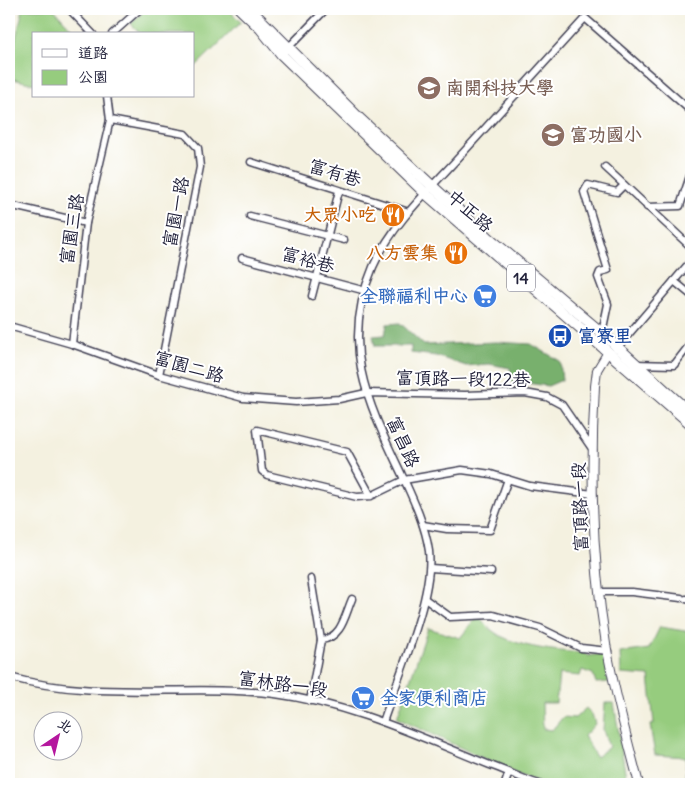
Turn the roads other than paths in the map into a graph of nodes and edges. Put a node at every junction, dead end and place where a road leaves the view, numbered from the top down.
1 (69, 9) edge
2 (140, 9) edge
3 (240, 9) edge
4 (250, 9) edge
5 (326, 9) edge
6 (91, 32) edge
7 (114, 32) edge
8 (285, 51) junction
9 (107, 98) edge
10 (691, 111) edge
11 (110, 120) junction
12 (251, 162) dead end
13 (605, 167) dead end
14 (691, 173) edge
15 (624, 185) junction
16 (428, 190) junction
17 (339, 191) junction
18 (9, 205) edge
19 (647, 207) junction
20 (409, 212) junction
21 (250, 216) dead end
22 (86, 223) junction
23 (328, 236) junction
24 (344, 240) dead end
25 (691, 247) edge
26 (242, 258) dead end
27 (691, 260) edge
28 (317, 278) junction
29 (674, 281) junction
30 (366, 291) junction
31 (691, 295) edge
32 (312, 296) dead end
33 (9, 326) edge
34 (602, 334) junction
35 (691, 343) edge
36 (72, 344) junction
37 (612, 350) junction
38 (633, 364) junction
39 (159, 375) junction
40 (366, 393) junction
41 (691, 414) edge
42 (691, 424) edge
43 (593, 450) junction
44 (508, 479) junction
45 (404, 480) junction
46 (593, 494) junction
47 (370, 496) junction
48 (423, 525) junction
49 (430, 568) junction
50 (491, 572) dead end
51 (311, 579) dead end
52 (601, 592) junction
53 (352, 599) dead end
54 (424, 599) junction
55 (686, 599) edge
56 (321, 640) junction
57 (608, 651) junction
58 (9, 676) edge
59 (310, 701) junction
60 (383, 722) junction
61 (509, 772) junction
62 (505, 784) edge
63 (539, 784) edge
64 (638, 784) edge

1 - 6 street
2 - 7 street
3 - 8 main road, 中正路 / 14
4 - 8 main road, 中正路 / 14
5 - 8 street
8 - 16 main road, 中正路 / 14
9 - 11 street
10 - 16 street, 富昌路
11 - 22 street, 富園三路
11 - 39 street, 富園一路
12 - 17 street, 富有巷
13 - 15 street
14 - 19 street
15 - 19 street
15 - 34 street
16 - 20 street, 富昌路
16 - 34 main road, 中正路 / 14
16 - 37 main road, 中正路 / 14
17 - 20 street, 富有巷
17 - 23 street
18 - 22 street
19 - 25 street
20 - 30 street, 富昌路
21 - 23 street
22 - 36 street, 富園三路
23 - 24 street
23 - 28 street
26 - 28 street, 富裕巷
27 - 29 street, 富頂路一段
28 - 30 street, 富裕巷
28 - 32 street
29 - 31 street
29 - 37 street, 富頂路一段
30 - 40 street, 富昌路
33 - 36 street, 富園二路
34 - 37 main road, 中正路 / 14
35 - 38 street
36 - 39 street, 富園二路
37 - 38 main road, 中正路 / 14
37 - 42 main road, 中正路 / 14
37 - 43 street, 富頂路一段
38 - 41 main road, 中正路 / 14
39 - 40 street, 富園二路
40 - 43 street, 富頂路一段122巷
40 - 45 street, 富昌路
43 - 46 street, 富頂路一段
44 - 45 street
44 - 46 street
44 - 48 street
45 - 47 street
45 - 48 street, 富昌路
46 - 52 street, 富頂路一段
47 - 47 street
48 - 49 street, 富昌路
49 - 50 street
49 - 54 street, 富昌路
51 - 56 street
52 - 55 street
52 - 57 street, 富頂路一段
53 - 56 street
54 - 57 street
54 - 60 street, 富昌路
56 - 59 street
57 - 64 street, 富頂路一段
58 - 59 street, 富林路一段
59 - 60 street, 富林路一段
60 - 61 street, 富林路一段
61 - 62 street
61 - 63 street, 富林路一段

